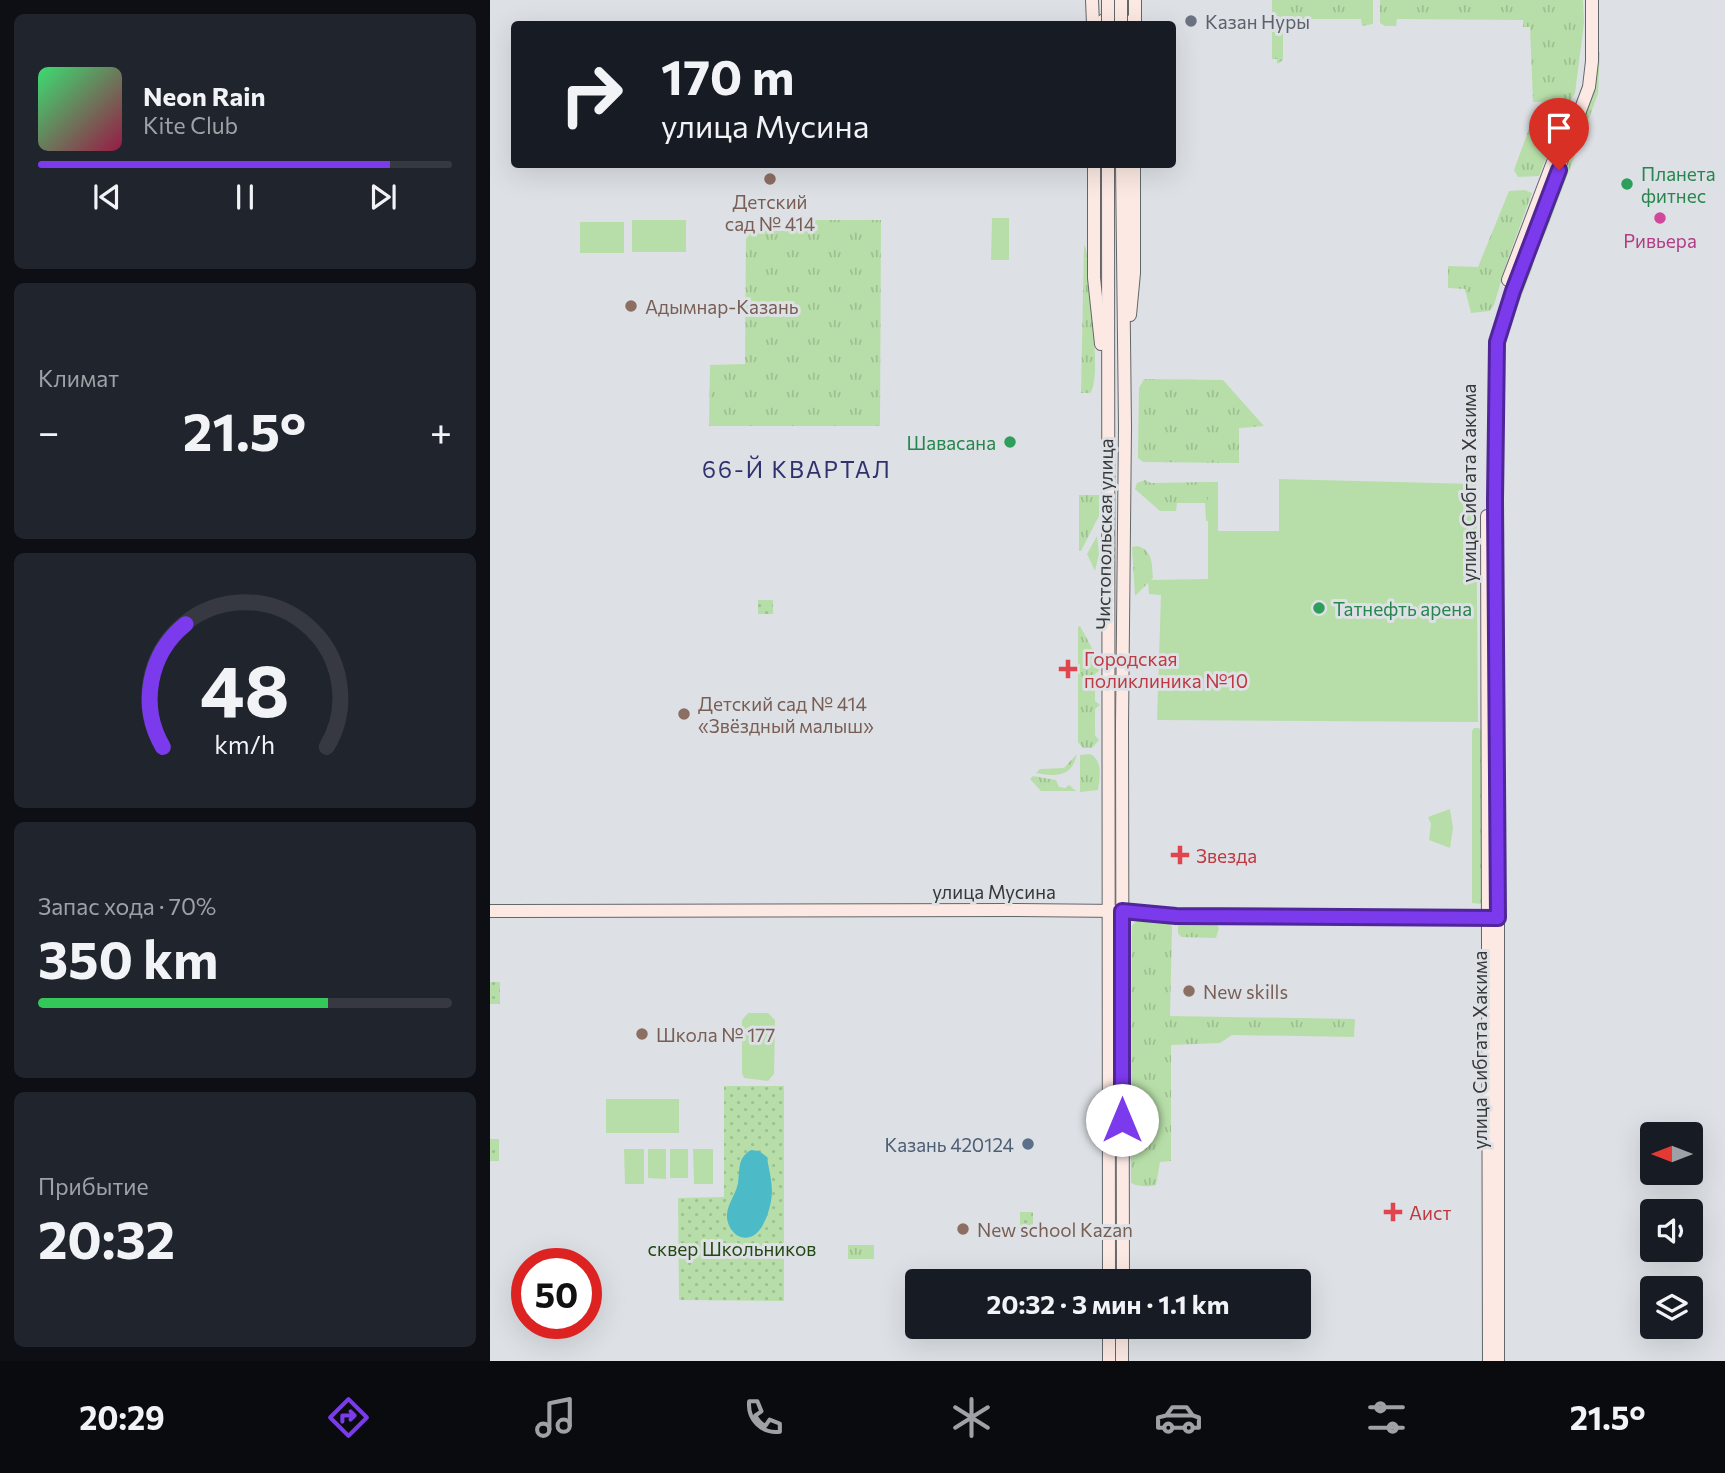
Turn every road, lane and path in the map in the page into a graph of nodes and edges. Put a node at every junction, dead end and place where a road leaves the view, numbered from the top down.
1 (1092, 0) edge
2 (1108, 0) edge
3 (1121, 0) edge
4 (1135, 0) edge
5 (1585, 0) edge
6 (1592, 0) edge
7 (1093, 21) edge
8 (1102, 21) edge
9 (1108, 21) edge
10 (1121, 21) edge
11 (1127, 21) edge
12 (1133, 21) edge
13 (1094, 168) edge
14 (1108, 168) edge
15 (1122, 168) edge
16 (1134, 168) edge
17 (1124, 361) junction
18 (1107, 382) junction
19 (490, 911) edge
20 (1108, 911) junction
21 (1122, 911) junction
22 (1493, 918) junction
23 (1109, 1269) edge
24 (1123, 1269) edge
25 (1109, 1339) edge
26 (1122, 1339) edge
27 (1109, 1361) edge
28 (1122, 1361) edge
29 (1489, 1361) edge
30 (1498, 1361) edge

1 - 7 main road
2 - 9 main road, bridge
3 - 10 main road, bridge
4 - 12 main road
5 - 22 main road, улица Сибгата Хакима
6 - 22 main road, улица Сибгата Хакима
8 - 11 main road
13 - 18 main road
14 - 18 main road, Чистопольская улица
15 - 17 main road, Чистопольская улица
16 - 17 main road
17 - 21 main road, Чистопольская улица
18 - 20 main road, Чистопольская улица
19 - 20 main road, улица Мусина
20 - 21 main road, улица Мусина
20 - 23 main road, Чистопольская улица
21 - 22 main road, улица Мусина
21 - 24 main road, Чистопольская улица
22 - 29 main road, улица Сибгата Хакима
22 - 30 main road, улица Сибгата Хакима
25 - 27 main road
26 - 28 main road

